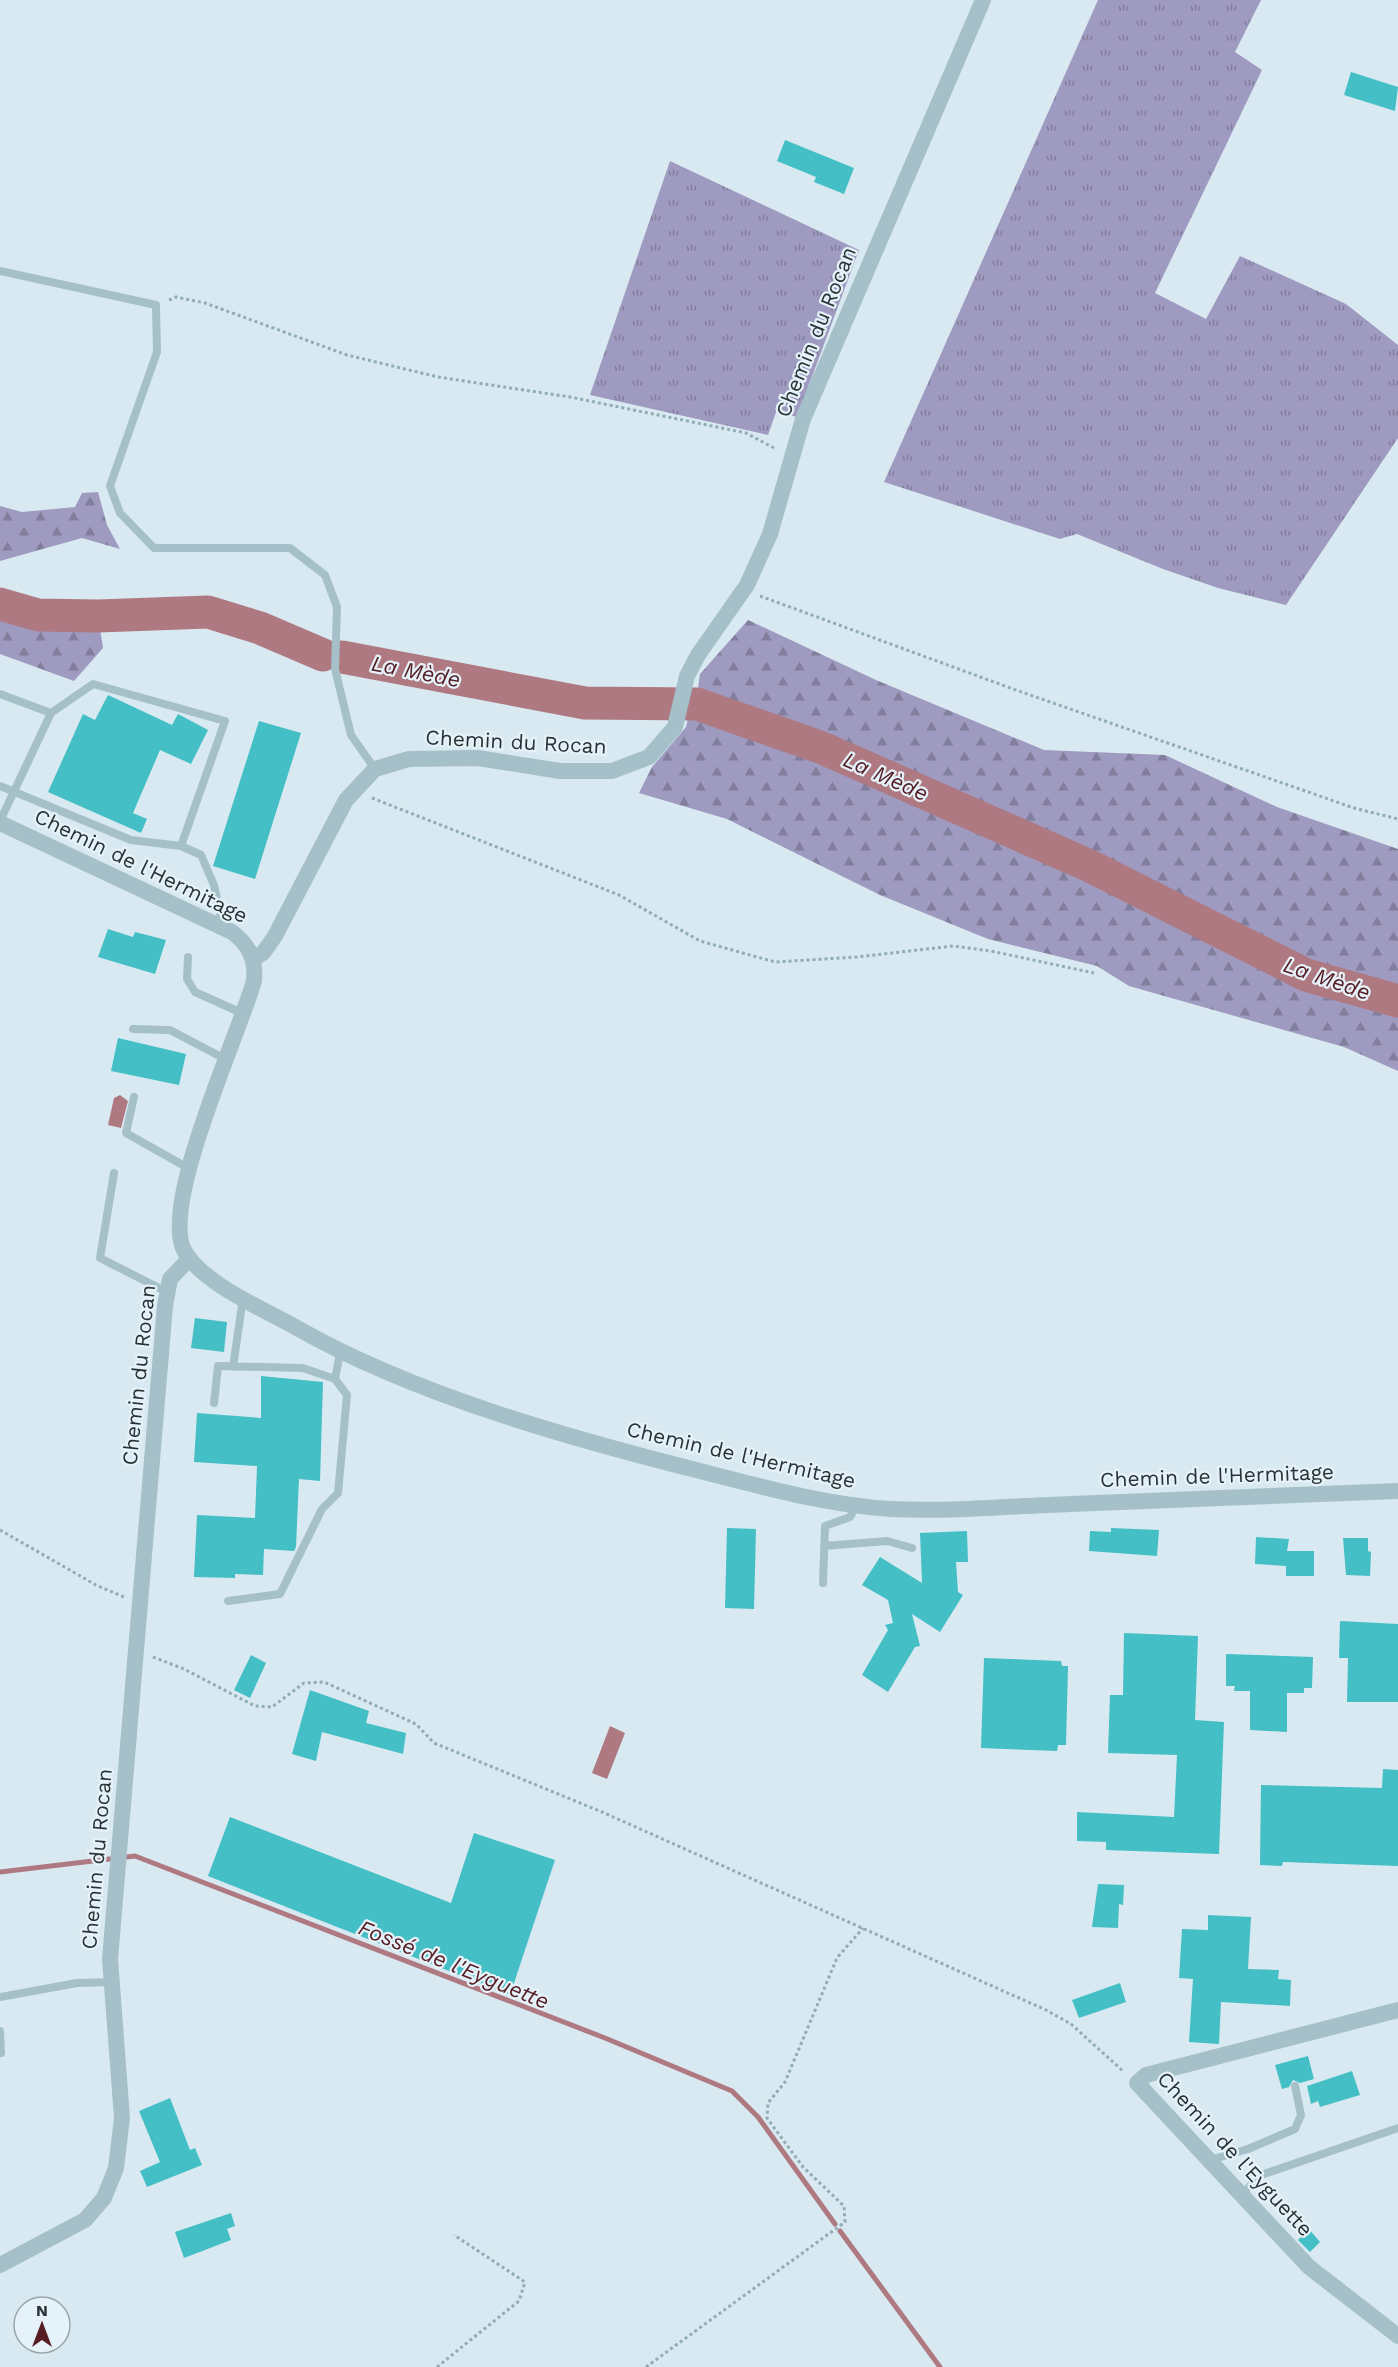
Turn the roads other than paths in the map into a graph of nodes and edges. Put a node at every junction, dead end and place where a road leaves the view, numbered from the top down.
1 (983, 0) edge
2 (0, 271) edge
3 (0, 694) edge
4 (51, 713) junction
5 (375, 769) junction
6 (0, 786) edge
7 (14, 790) junction
8 (0, 822) edge
9 (181, 846) junction
10 (223, 927) junction
11 (188, 957) dead end
12 (253, 959) junction
13 (244, 1014) junction
14 (134, 1029) dead end
15 (227, 1060) junction
16 (134, 1096) dead end
17 (188, 1168) junction
18 (114, 1173) dead end
19 (189, 1259) junction
20 (167, 1292) junction
21 (243, 1298) junction
22 (340, 1353) junction
23 (232, 1367) junction
24 (335, 1379) junction
25 (214, 1403) dead end
26 (1398, 1491) edge
27 (856, 1506) junction
28 (824, 1546) junction
29 (912, 1548) dead end
30 (823, 1583) dead end
31 (228, 1601) dead end
32 (112, 1982) junction
33 (0, 1997) edge
34 (1398, 2010) edge
35 (0, 2031) edge
36 (1, 2053) edge
37 (1294, 2086) dead end
38 (1398, 2128) edge
39 (1210, 2160) junction
40 (1243, 2193) junction
41 (0, 2265) edge
42 (1396, 2329) edge

1 - 5 street, Chemin du Rocan
2 - 5 lane
3 - 4 lane
4 - 7 lane
4 - 9 lane
5 - 12 street
6 - 7 lane
7 - 8 lane
7 - 9 lane
8 - 10 street, Chemin de l'Hermitage
9 - 10 lane
10 - 12 street, Chemin de l'Hermitage
11 - 13 lane
12 - 13 street
13 - 15 street
14 - 15 lane
15 - 17 street
16 - 17 lane
17 - 19 street
18 - 20 lane
19 - 20 street, Chemin du Rocan
19 - 21 street, Chemin de l'Hermitage
20 - 32 street, Chemin du Rocan
21 - 22 street, Chemin de l'Hermitage
21 - 23 lane
22 - 24 lane
22 - 27 street, Chemin de l'Hermitage
23 - 24 lane
23 - 25 lane
24 - 31 lane
26 - 27 street, Chemin de l'Hermitage
27 - 28 lane
28 - 29 lane
28 - 30 lane
32 - 33 lane
32 - 41 street, Chemin du Rocan
34 - 39 street, Chemin de l'Eyguette
35 - 36 lane
37 - 39 lane
38 - 40 lane
39 - 40 street, Chemin de l'Eyguette
40 - 42 street, Chemin de l'Eyguette

